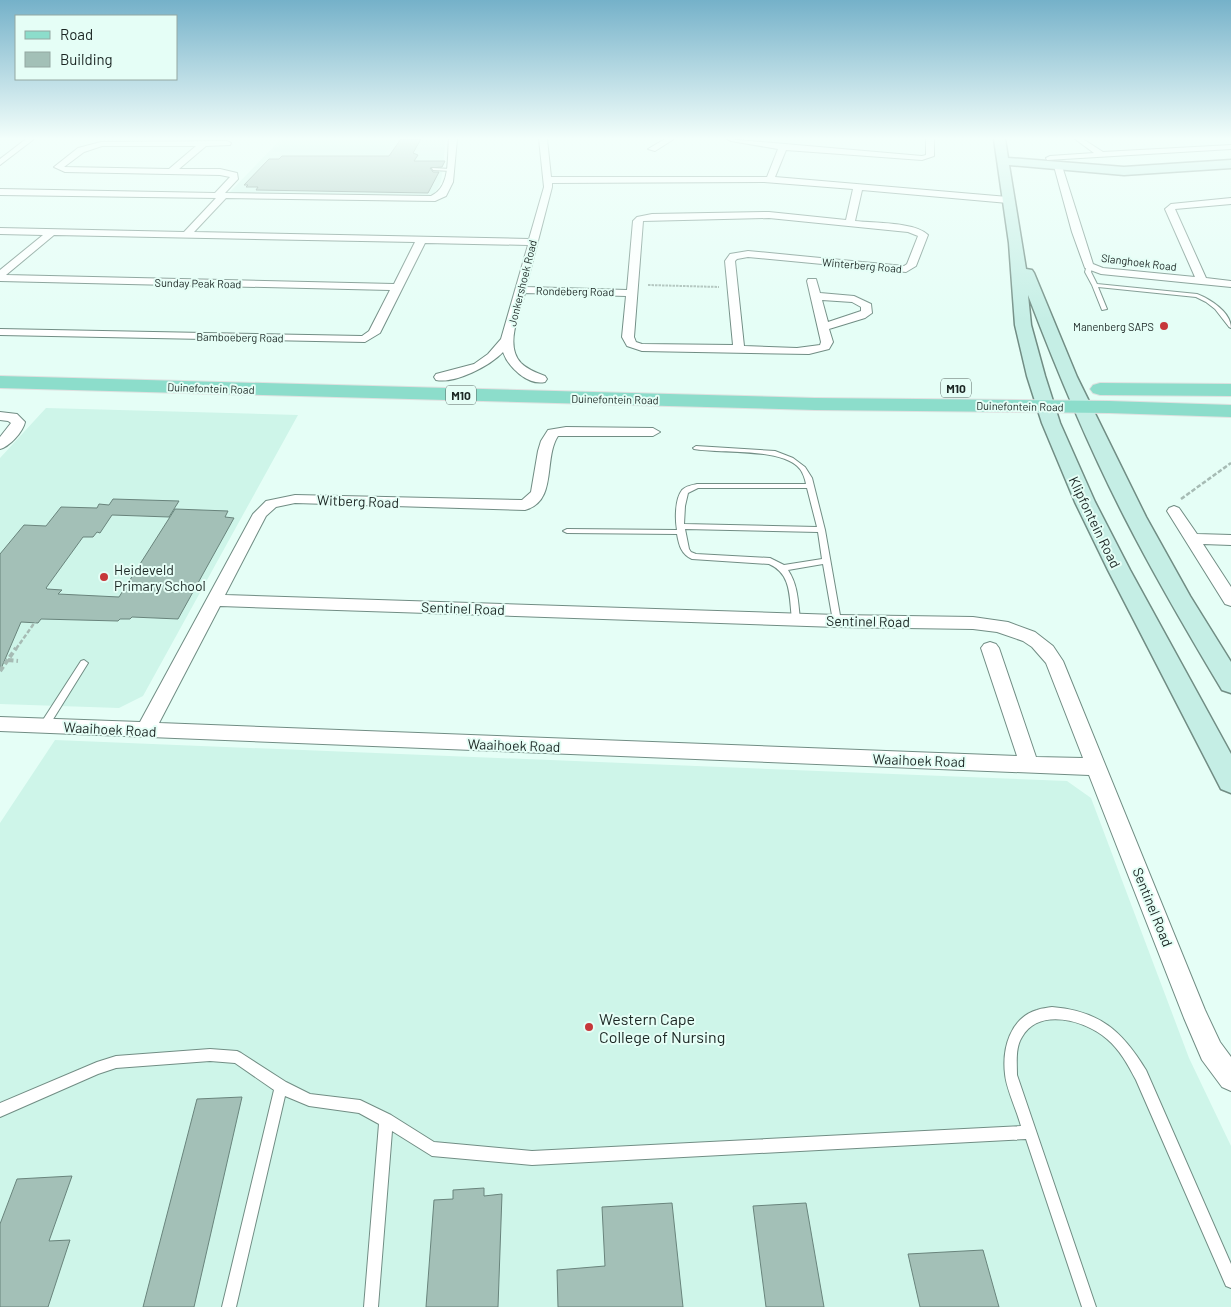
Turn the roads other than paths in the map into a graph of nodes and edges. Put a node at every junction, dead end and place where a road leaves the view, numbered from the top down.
1 (217, 200) edge
2 (543, 200) edge
3 (855, 200) edge
4 (1008, 200) edge
5 (1066, 200) edge
6 (1231, 201) edge
7 (850, 223) junction
8 (0, 231) edge
9 (52, 232) junction
10 (186, 235) junction
11 (421, 240) junction
12 (532, 242) junction
13 (1016, 243) junction
14 (1089, 266) junction
15 (0, 276) edge
16 (1202, 281) junction
17 (812, 282) dead end
18 (1231, 284) edge
19 (1094, 286) junction
20 (397, 287) junction
21 (520, 290) junction
22 (631, 293) junction
23 (816, 296) junction
24 (1104, 309) dead end
25 (1231, 326) edge
26 (823, 327) junction
27 (0, 332) edge
28 (507, 340) junction
29 (739, 349) junction
30 (0, 366) edge
31 (440, 377) junction
32 (541, 379) junction
33 (0, 382) edge
34 (1074, 389) junction
35 (1231, 390) edge
36 (1043, 398) junction
37 (1084, 407) junction
38 (1231, 411) edge
39 (0, 416) edge
40 (653, 432) dead end
41 (0, 445) edge
42 (696, 448) dead end
43 (810, 486) junction
44 (1177, 506) road end
45 (680, 529) junction
46 (821, 530) junction
47 (567, 531) dead end
48 (1192, 539) junction
49 (1231, 540) edge
50 (825, 560) junction
51 (784, 568) junction
52 (214, 600) junction
53 (1231, 600) edge
54 (796, 619) junction
55 (837, 621) junction
56 (990, 648) dead end
57 (84, 663) dead end
58 (1231, 683) edge
59 (0, 724) edge
60 (44, 726) junction
61 (145, 731) junction
62 (1028, 764) junction
63 (1097, 767) junction
64 (1231, 781) edge
65 (1231, 1078) edge
66 (281, 1087) junction
67 (0, 1110) edge
68 (386, 1120) junction
69 (1030, 1132) junction
70 (1231, 1281) edge
71 (229, 1307) edge
72 (371, 1307) edge
73 (1089, 1307) edge

1 - 10 street
2 - 12 street, Jonkershoek Road
3 - 7 street
4 - 13 main road, Klipfontein Road
5 - 14 street, Slanghoek Road
6 - 16 street
7 - 22 street, Winterberg Road
7 - 29 street, Winterberg Road
8 - 9 street
9 - 10 street
9 - 15 street
10 - 11 street
11 - 12 street
11 - 20 street, Bamboeberg Road
12 - 21 street, Jonkershoek Road
13 - 34 main road, Klipfontein Road
13 - 36 main road, Klipfontein Road
14 - 16 street, Slanghoek Road
14 - 19 lane
15 - 20 street, Sunday Peak Road
16 - 18 street, Slanghoek Road
17 - 23 street
19 - 24 lane
19 - 25 lane
20 - 27 street, Bamboeberg Road
21 - 22 street, Rondeberg Road
21 - 28 street, Jonkershoek Road
22 - 29 street, Winterberg Road
23 - 26 street
23 - 26 street
26 - 29 street
28 - 31 street, Jonkershoek Road
28 - 32 street, Jonkershoek Road
30 - 31 main road, Duinefontein Road / M10
31 - 32 main road, Duinefontein Road / M10
32 - 36 main road, Duinefontein Road / M10
33 - 36 main road, Duinefontein Road / M10
34 - 35 main road, Duinefontein Road / M10
34 - 36 main road, Duinefontein Road / M10
34 - 37 main road, Klipfontein Road
36 - 37 main road, Duinefontein Road / M10
36 - 64 main road, Klipfontein Road
37 - 38 main road, Duinefontein Road / M10
37 - 58 main road, Klipfontein Road
39 - 41 street
40 - 52 street, Witberg Road
42 - 43 lane
43 - 45 lane
43 - 46 lane
44 - 48 street
45 - 46 lane
45 - 47 lane
45 - 51 lane
46 - 50 lane
48 - 49 street
48 - 53 street
50 - 51 lane
50 - 55 lane
51 - 54 lane
52 - 54 street, Sentinel Road
52 - 61 street, Witberg Road
54 - 55 street, Sentinel Road
55 - 63 street, Sentinel Road
56 - 62 street
57 - 60 lane
59 - 60 street, Waaihoek Road
60 - 61 street, Waaihoek Road
61 - 62 street, Waaihoek Road
62 - 63 street, Waaihoek Road
63 - 65 street, Sentinel Road
66 - 67 lane
66 - 68 lane
66 - 71 lane
68 - 69 lane
68 - 72 lane
69 - 70 lane
69 - 73 lane

